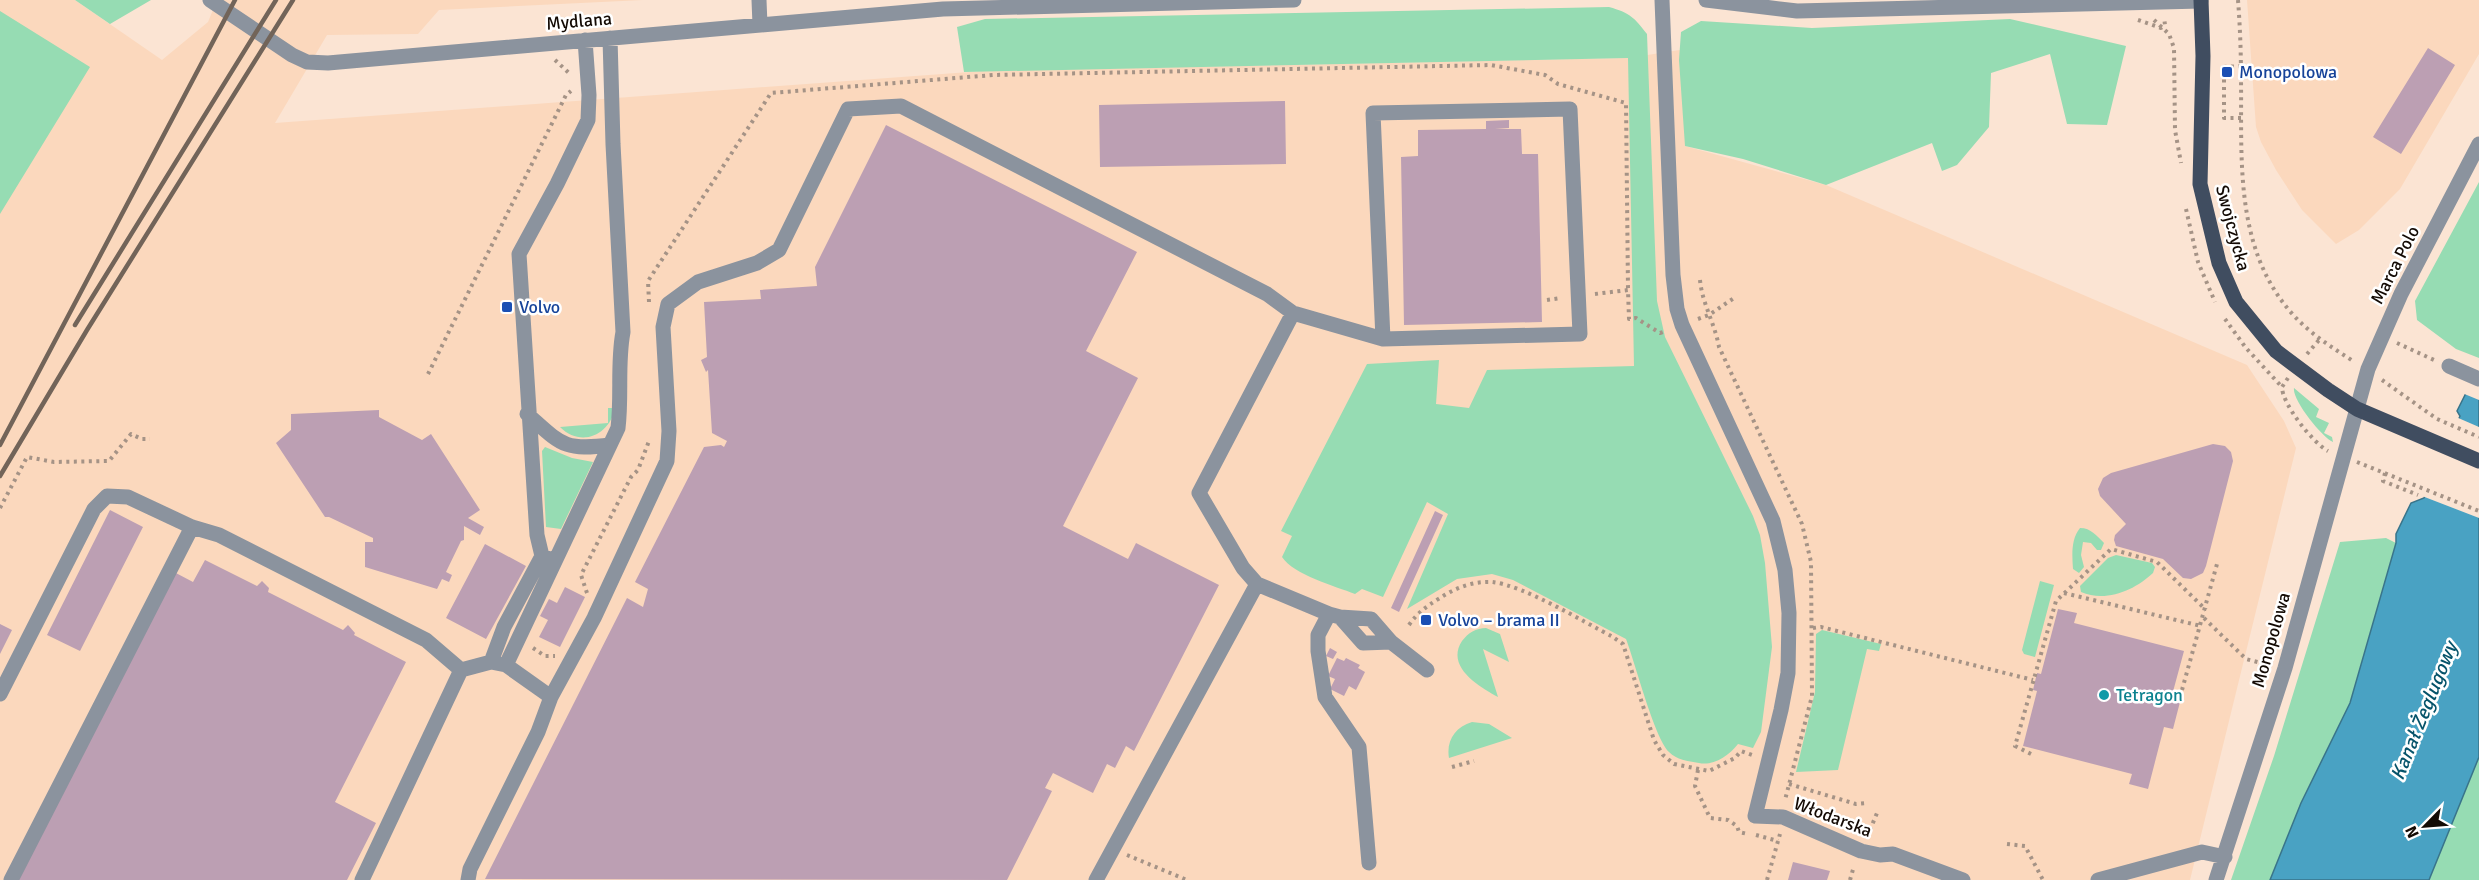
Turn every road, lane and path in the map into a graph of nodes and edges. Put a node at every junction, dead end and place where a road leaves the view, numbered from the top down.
1 (210, 0) edge
2 (759, 0) edge
3 (1294, 0) edge
4 (1662, 0) edge
5 (1706, 0) edge
6 (2201, 0) edge
7 (2238, 0) edge
8 (1197, 1) edge
9 (942, 4) edge
10 (1869, 5) edge
11 (760, 24) junction
12 (610, 38) junction
13 (585, 40) junction
14 (555, 54) dead end
15 (2241, 66) junction
16 (571, 75) dead end
17 (573, 89) dead end
18 (2241, 118) junction
19 (2479, 144) edge
20 (1628, 290) junction
21 (1578, 296) junction
22 (1734, 298) dead end
23 (1547, 300) dead end
24 (649, 304) dead end
25 (1293, 313) junction
26 (1682, 325) junction
27 (1660, 333) dead end
28 (1383, 339) junction
29 (2319, 340) junction
30 (2404, 347) dead end
31 (2307, 355) dead end
32 (2358, 363) dead end
33 (2443, 364) joint
34 (428, 374) dead end
35 (2379, 377) dead end
36 (2479, 379) edge
37 (2286, 381) dead end
38 (2357, 409) junction
39 (527, 414) junction
40 (2479, 437) edge
41 (150, 439) dead end
42 (650, 440) dead end
43 (610, 445) junction
44 (2333, 454) dead end
45 (2479, 461) edge
46 (2356, 462) dead end
47 (2385, 472) junction
48 (2418, 495) dead end
49 (0, 508) edge
50 (2479, 511) edge
51 (192, 526) junction
52 (548, 558) junction
53 (2217, 564) dead end
54 (1257, 584) junction
55 (2064, 593) junction
56 (589, 597) dead end
57 (2206, 610) junction
58 (1334, 616) junction
59 (2204, 618) junction
60 (1409, 625) dead end
61 (2201, 626) junction
62 (1813, 628) dead end
63 (1391, 642) junction
64 (528, 643) dead end
65 (560, 654) dead end
66 (498, 664) junction
67 (2269, 665) dead end
68 (461, 670) junction
69 (1427, 670) dead end
70 (2033, 680) junction
71 (2182, 690) dead end
72 (0, 694) edge
73 (551, 697) junction
74 (1745, 752) dead end
75 (2031, 754) dead end
76 (1474, 761) dead end
77 (1452, 767) dead end
78 (1698, 770) junction
79 (1789, 784) dead end
80 (1867, 803) dead end
81 (1778, 841) dead end
82 (2007, 844) dead end
83 (1113, 849) junction
84 (2225, 857) junction
85 (1369, 863) dead end
86 (11, 880) edge
87 (362, 880) edge
88 (468, 880) edge
89 (1096, 880) edge
90 (1187, 880) edge
91 (1963, 880) edge
92 (2043, 880) edge
93 (2098, 880) edge
94 (2216, 880) edge

1 - 13 street, Mydlana
2 - 11 street
3 - 8 street, Mydlana
4 - 26 street
5 - 10 street
6 - 10 street
6 - 38 main road, Swojczycka
7 - 15 path
8 - 9 street, Mydlana
9 - 11 street, Mydlana
11 - 12 street, Mydlana
12 - 13 street, Mydlana
12 - 43 street
13 - 39 street
14 - 16 path
15 - 18 path
15 - 18 path
17 - 34 path
18 - 29 path
19 - 38 street, Marca Polo
20 - 21 path
20 - 24 path
20 - 27 path
21 - 23 path
21 - 28 street
21 - 28 street
22 - 26 path
25 - 28 street
25 - 54 street
25 - 73 street
26 - 91 street, Włodarska
29 - 31 path
29 - 32 path
30 - 33 path
33 - 36 street
35 - 40 path
37 - 44 path
38 - 45 main road, Swojczycka
38 - 84 street, Monopolowa
39 - 43 street
39 - 52 street
41 - 49 path
42 - 56 path
43 - 52 street
46 - 47 path
47 - 48 path
47 - 50 path
51 - 68 street
51 - 72 street
51 - 86 street
52 - 66 street
53 - 57 path
54 - 58 street
54 - 83 street
55 - 57 path
55 - 61 path
55 - 70 path
57 - 59 path
58 - 63 street
58 - 63 street
58 - 85 street
59 - 61 path
59 - 67 path
60 - 78 path
61 - 71 path
62 - 70 path
63 - 69 street
64 - 65 path
66 - 68 street
66 - 73 street
68 - 87 street
70 - 75 path
73 - 88 street
74 - 78 path
76 - 77 path
78 - 81 path
79 - 80 path
82 - 92 path
83 - 89 street
83 - 90 path
84 - 93 street
84 - 94 street, Monopolowa

